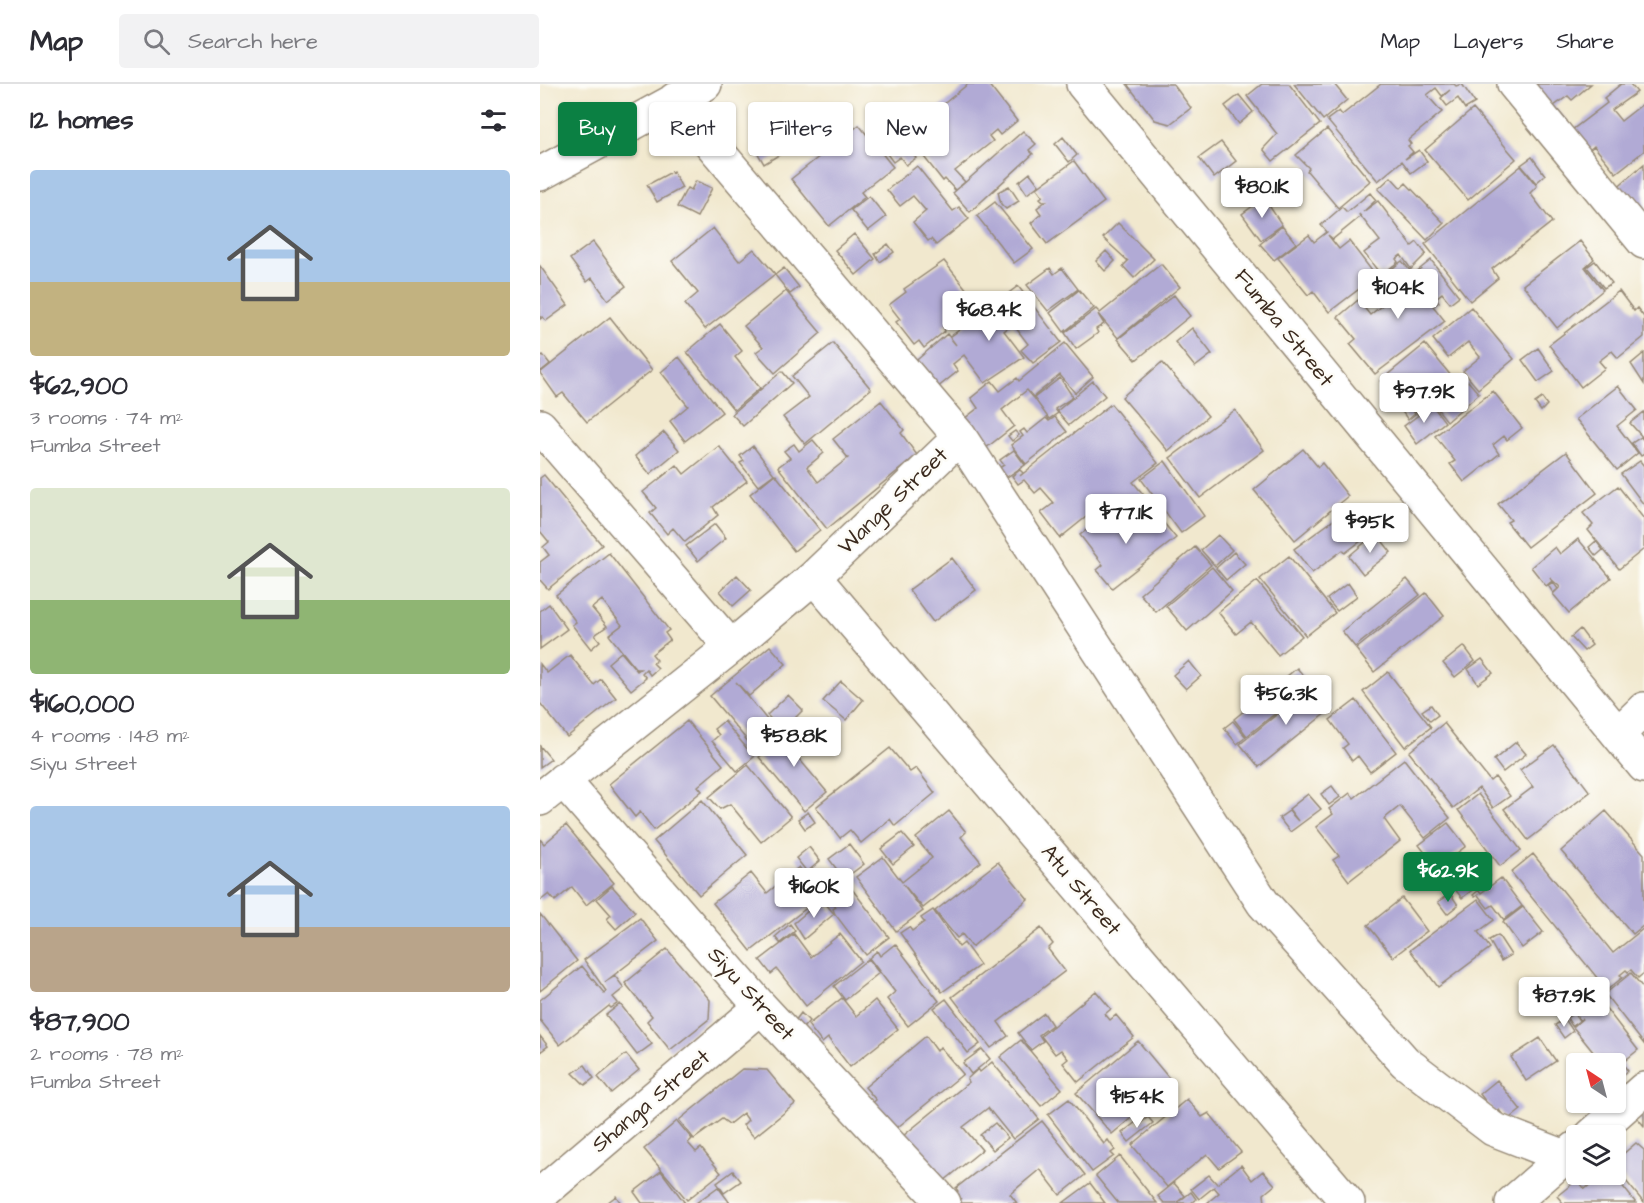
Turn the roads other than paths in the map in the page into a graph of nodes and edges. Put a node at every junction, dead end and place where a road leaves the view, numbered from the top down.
1 (705, 84) edge
2 (1083, 84) edge
3 (1514, 84) edge
4 (674, 100) junction
5 (540, 174) edge
6 (1644, 242) edge
7 (540, 426) edge
8 (960, 437) junction
9 (814, 577) junction
10 (731, 647) junction
11 (1644, 709) edge
12 (1618, 734) junction
13 (1644, 766) edge
14 (551, 790) edge
15 (761, 1007) junction
16 (1644, 1089) edge
17 (1603, 1125) edge
18 (1566, 1151) edge
19 (1566, 1157) edge
20 (540, 1195) edge
21 (1347, 1202) edge
22 (944, 1203) edge
23 (1512, 1203) edge

1 - 4 street
2 - 12 street, Fumba Street
3 - 6 street
4 - 5 street
4 - 8 street, Wange Street
7 - 10 street
8 - 9 street, Wange Street
8 - 18 street
9 - 10 street, Wange Street
9 - 21 street, Atu Street
10 - 14 street, Wange Street
11 - 12 street
12 - 13 street, Fumba Street
14 - 15 street, Siyu Street
15 - 20 street, Shanga Street
15 - 22 street, Siyu Street
16 - 17 street
19 - 23 street

